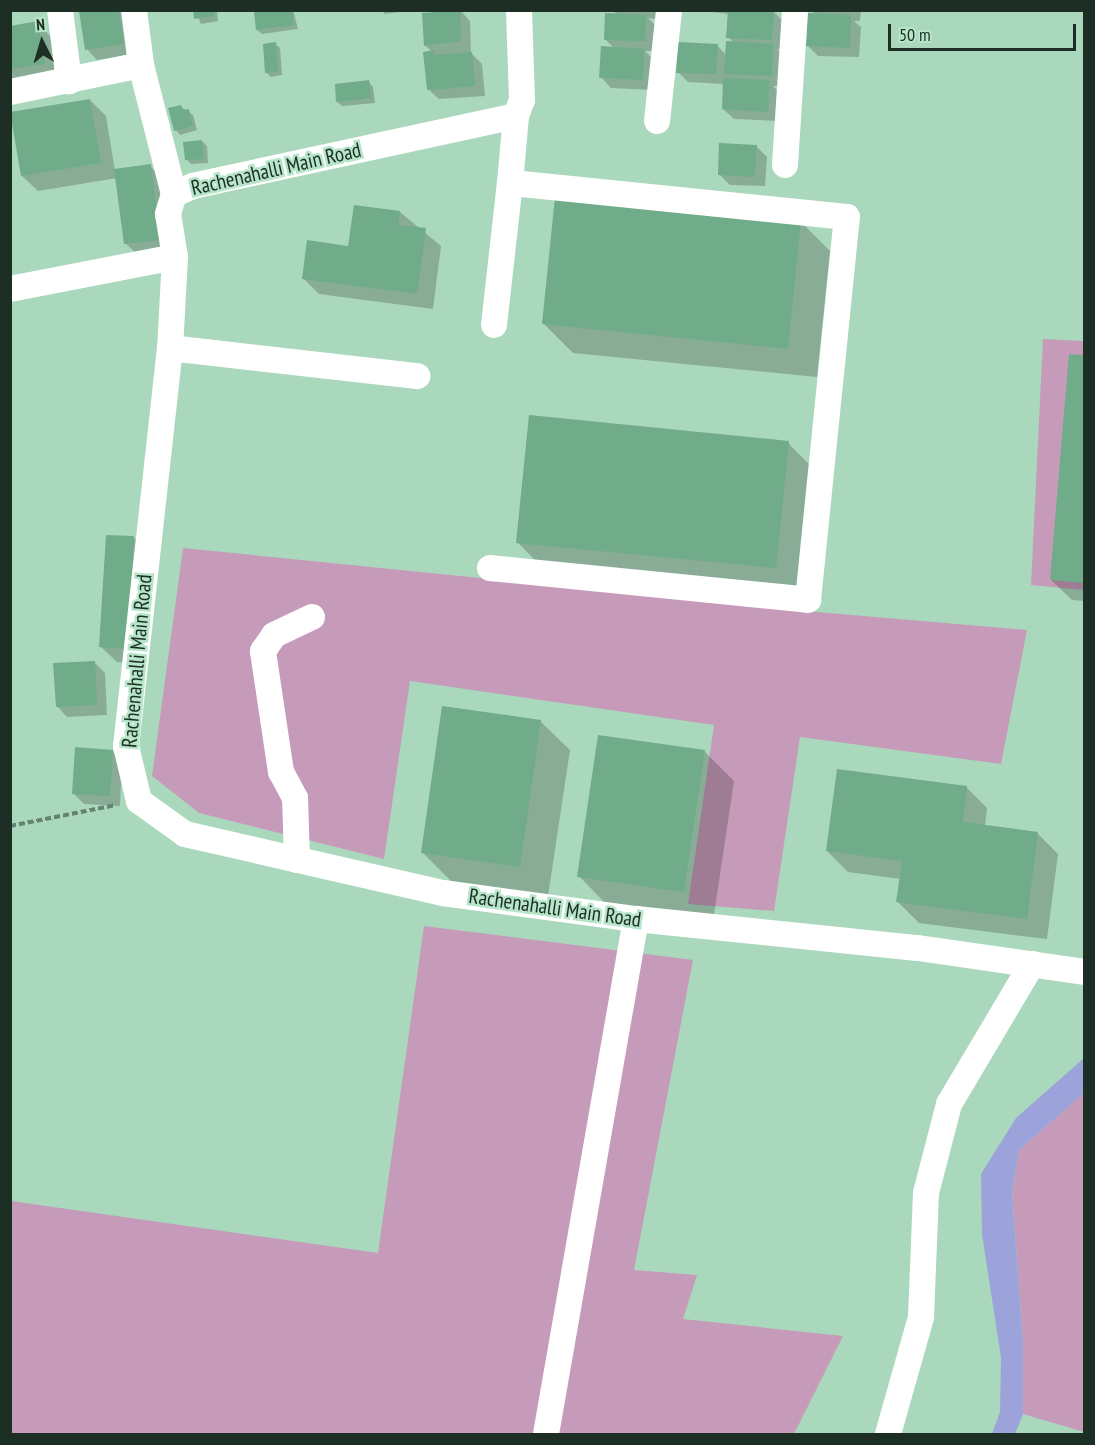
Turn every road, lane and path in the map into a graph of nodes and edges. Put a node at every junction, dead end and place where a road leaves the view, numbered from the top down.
1 (60, 10) edge
2 (134, 10) edge
3 (519, 10) edge
4 (669, 10) edge
5 (795, 10) edge
6 (141, 65) junction
7 (69, 81) junction
8 (10, 92) edge
9 (516, 116) junction
10 (657, 121) dead end
11 (785, 165) dead end
12 (510, 183) junction
13 (174, 194) junction
14 (175, 257) junction
15 (10, 289) edge
16 (494, 325) dead end
17 (170, 348) junction
18 (417, 376) dead end
19 (490, 568) dead end
20 (312, 617) dead end
21 (139, 801) junction
22 (10, 826) edge
23 (297, 860) junction
24 (636, 919) junction
25 (1032, 964) junction
26 (1084, 972) edge
27 (546, 1434) edge
28 (888, 1434) edge

1 - 7 street
2 - 6 street
3 - 9 street
4 - 10 street
5 - 11 street
6 - 7 street
6 - 13 street
7 - 8 street
9 - 12 street
9 - 13 street, Rachenahalli Main Road
12 - 16 street
12 - 19 street
13 - 14 street, Rachenahalli Main Road
14 - 15 street
14 - 17 street, Rachenahalli Main Road
17 - 18 street
17 - 21 street, Rachenahalli Main Road
20 - 23 street
21 - 22 path
21 - 23 street, Rachenahalli Main Road
23 - 24 street, Rachenahalli Main Road
24 - 25 street, Rachenahalli Main Road
24 - 27 street
25 - 26 street, Rachenahalli Main Road
25 - 28 street

